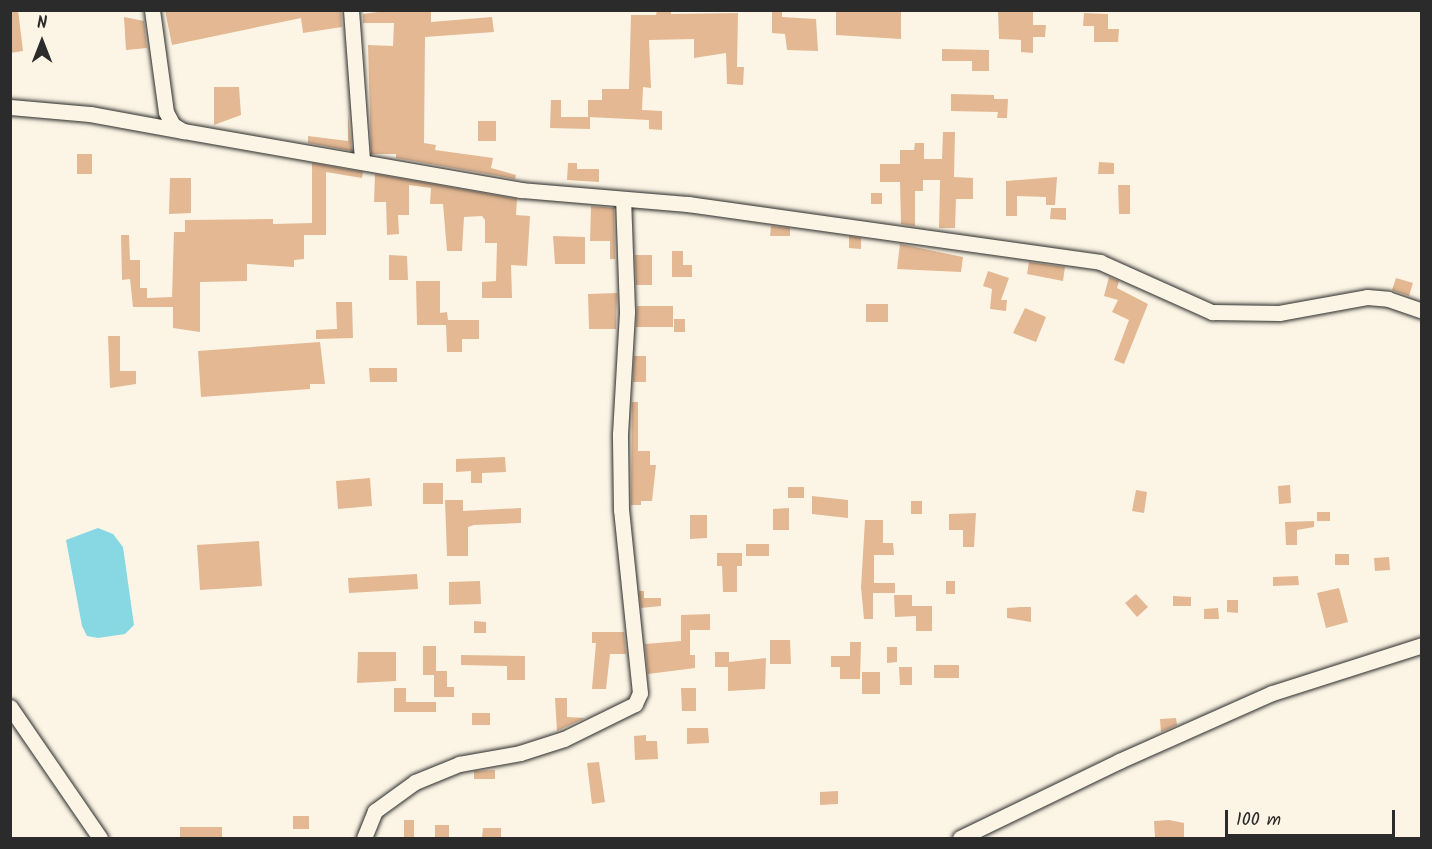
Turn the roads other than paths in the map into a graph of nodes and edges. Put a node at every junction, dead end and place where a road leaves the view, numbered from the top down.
1 (152, 10) edge
2 (351, 10) edge
3 (10, 107) edge
4 (183, 131) junction
5 (362, 160) junction
6 (623, 199) junction
7 (1422, 311) edge
8 (1422, 645) edge
9 (10, 707) edge
10 (100, 838) edge
11 (364, 838) edge
12 (960, 838) edge

1 - 4 street
2 - 5 street
3 - 4 street
4 - 5 street
5 - 6 street
6 - 7 street
6 - 11 street
8 - 12 street
9 - 10 street

